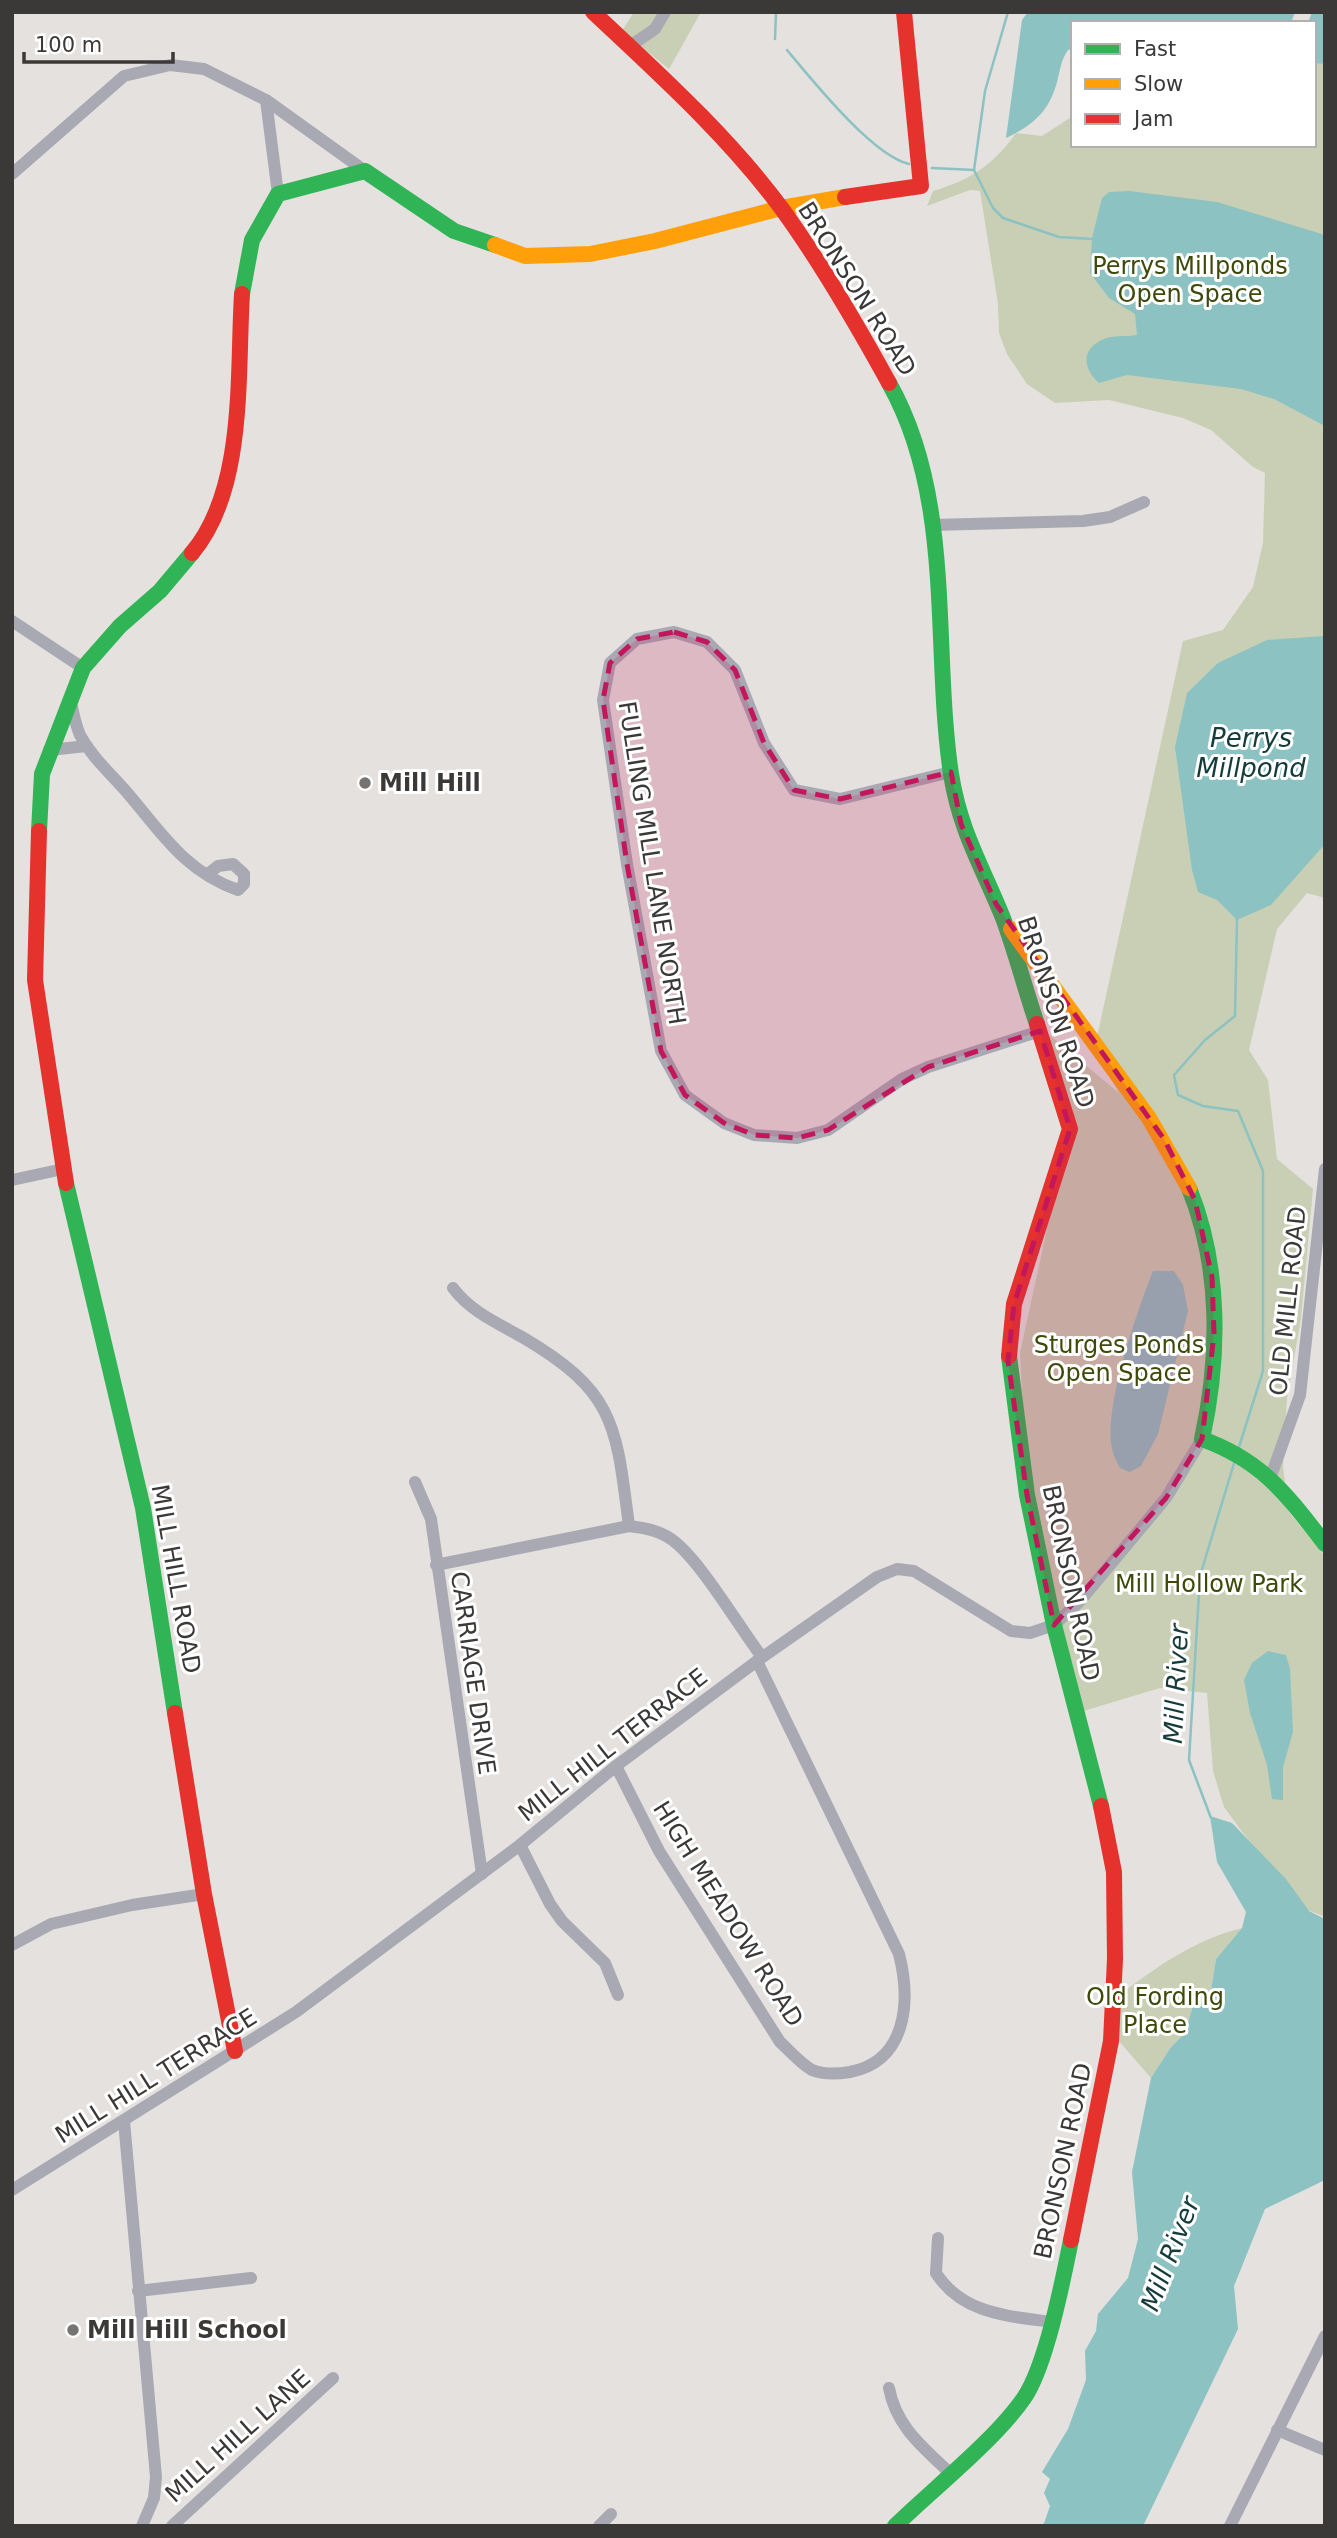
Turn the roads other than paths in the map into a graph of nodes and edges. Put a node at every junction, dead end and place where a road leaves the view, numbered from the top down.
1 (593, 12) edge
2 (665, 12) edge
3 (904, 12) edge
4 (636, 51) junction
5 (266, 100) junction
6 (365, 171) junction
7 (12, 174) edge
8 (278, 194) junction
9 (781, 208) junction
10 (1144, 502) dead end
11 (932, 525) junction
12 (12, 621) edge
13 (83, 667) junction
14 (70, 698) junction
15 (87, 746) junction
16 (49, 750) junction
17 (951, 772) junction
18 (208, 874) dead end
19 (1003, 919) junction
20 (1040, 1031) junction
21 (63, 1169) junction
22 (1325, 1169) edge
23 (12, 1180) edge
24 (453, 1288) dead end
25 (1202, 1439) junction
26 (1268, 1472) junction
27 (415, 1482) dead end
28 (629, 1526) junction
29 (1325, 1544) edge
30 (436, 1565) junction
31 (1054, 1625) junction
32 (759, 1659) junction
33 (616, 1766) junction
34 (520, 1845) junction
35 (482, 1874) junction
36 (204, 1894) junction
37 (12, 1945) edge
38 (618, 1995) dead end
39 (235, 2051) junction
40 (124, 2120) junction
41 (12, 2190) edge
42 (938, 2238) dead end
43 (251, 2278) dead end
44 (138, 2291) junction
45 (1052, 2322) junction
46 (1325, 2336) edge
47 (334, 2378) dead end
48 (889, 2388) dead end
49 (1277, 2430) junction
50 (1325, 2450) edge
51 (951, 2474) junction
52 (611, 2514) dead end
53 (142, 2526) edge
54 (172, 2526) edge
55 (599, 2526) edge
56 (895, 2526) edge
57 (1230, 2526) edge

1 - 4 main road, BRONSON ROAD
2 - 4 street
3 - 9 main road
4 - 9 main road, BRONSON ROAD
5 - 6 street
5 - 7 street
5 - 8 street
6 - 8 main road
6 - 9 main road
8 - 13 main road, MILL HILL ROAD
9 - 11 main road, BRONSON ROAD
10 - 11 street
11 - 17 main road, BRONSON ROAD
12 - 13 street
13 - 14 main road, MILL HILL ROAD
14 - 15 street
14 - 16 main road, MILL HILL ROAD
15 - 16 street
15 - 18 street
16 - 21 main road, MILL HILL ROAD
17 - 19 main road, BRONSON ROAD
17 - 20 street, FULLING MILL LANE NORTH
19 - 20 main road, BRONSON ROAD
19 - 25 main road
20 - 31 main road, BRONSON ROAD
21 - 23 street
21 - 36 main road, MILL HILL ROAD
22 - 26 street, OLD MILL ROAD
24 - 28 street
25 - 26 main road
25 - 31 street
26 - 29 main road
27 - 30 street, CARRIAGE DRIVE
28 - 30 street
28 - 32 street, HIGH MEADOW ROAD
30 - 35 street, CARRIAGE DRIVE
31 - 32 street, MILL HILL TERRACE
31 - 45 main road, BRONSON ROAD
32 - 33 street, MILL HILL TERRACE
32 - 33 street, HIGH MEADOW ROAD
33 - 34 street, MILL HILL TERRACE
34 - 35 street, MILL HILL TERRACE
34 - 38 street
35 - 39 street, MILL HILL TERRACE
36 - 37 street
36 - 39 main road, MILL HILL ROAD
39 - 40 street, MILL HILL TERRACE
40 - 41 street, MILL HILL TERRACE
40 - 44 street
42 - 45 street
43 - 44 street
44 - 53 street
45 - 51 main road, BRONSON ROAD
46 - 49 street
47 - 54 street, MILL HILL LANE
48 - 51 street
49 - 50 street
49 - 57 street
51 - 56 main road, BRONSON ROAD
52 - 55 street

